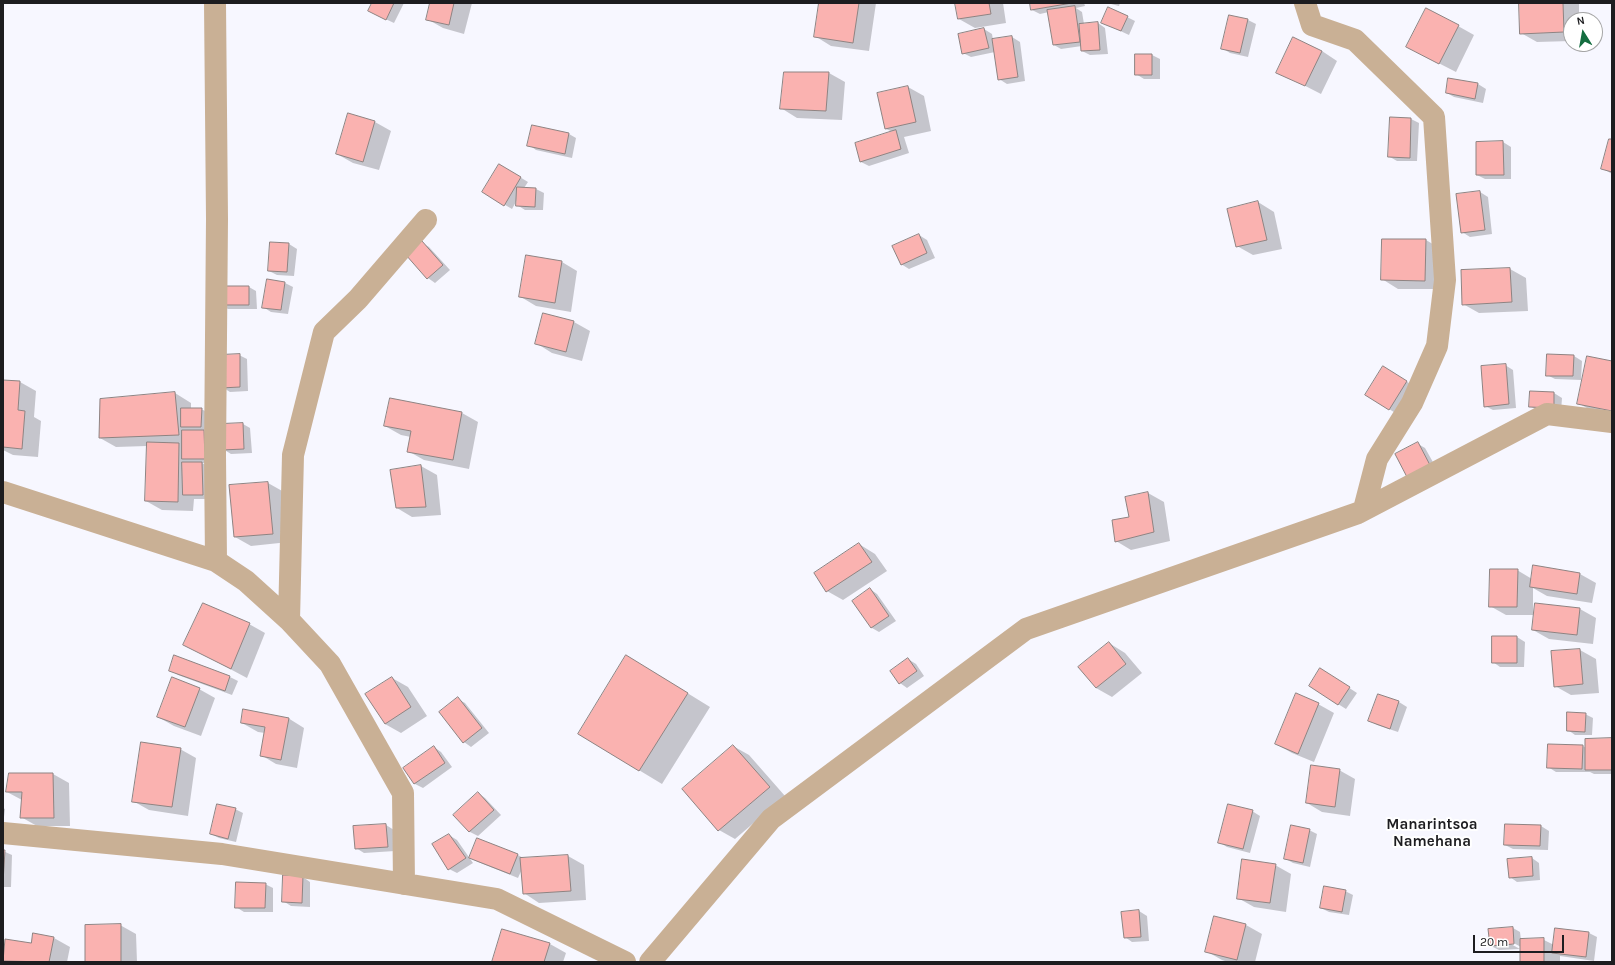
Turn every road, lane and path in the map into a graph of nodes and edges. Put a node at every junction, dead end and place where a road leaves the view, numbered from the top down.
1 (215, 3) edge
2 (1305, 3) edge
3 (426, 220) dead end
4 (1612, 422) edge
5 (3, 492) edge
6 (1364, 510) junction
7 (216, 561) junction
8 (288, 620) junction
9 (3, 833) edge
10 (404, 884) junction
11 (625, 962) edge
12 (650, 962) edge

1 - 7 street
2 - 6 street
3 - 8 street
4 - 6 street
5 - 7 street
6 - 12 street
7 - 8 street
8 - 10 street
9 - 10 street
10 - 11 street

